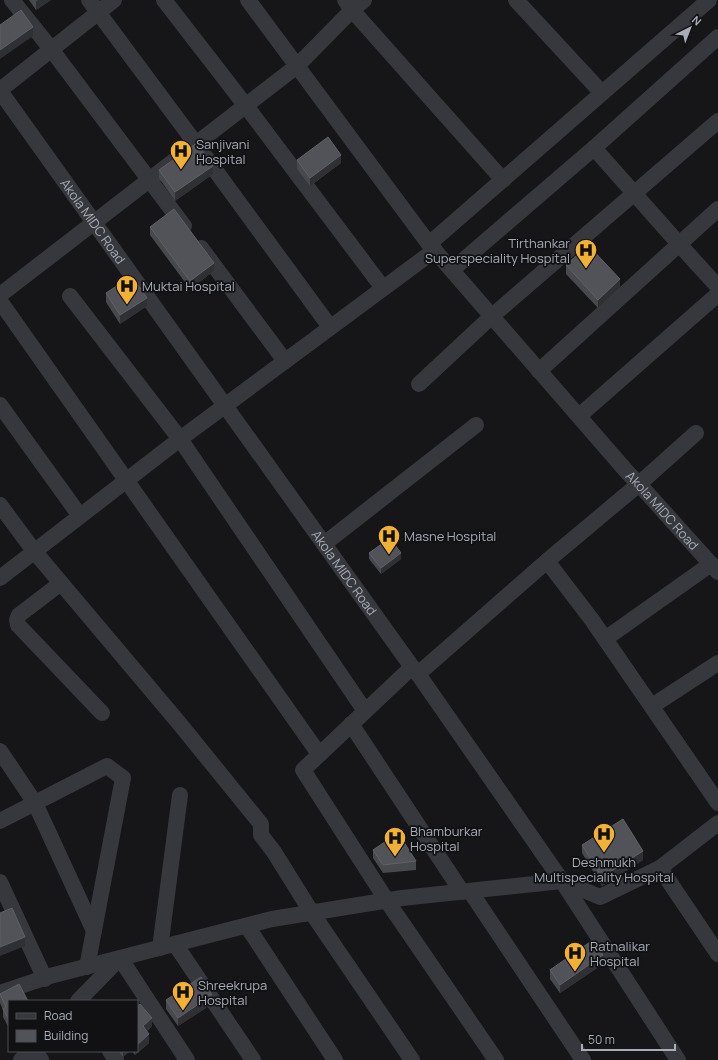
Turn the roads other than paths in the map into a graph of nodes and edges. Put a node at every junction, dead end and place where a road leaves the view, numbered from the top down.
1 (12, 0) edge
2 (114, 0) edge
3 (164, 0) edge
4 (248, 0) edge
5 (516, 0) edge
6 (709, 0) edge
7 (354, 3) edge
8 (94, 6) edge
9 (718, 37) edge
10 (51, 49) junction
11 (297, 66) junction
12 (0, 91) edge
13 (602, 93) junction
14 (246, 106) junction
15 (718, 121) edge
16 (196, 144) junction
17 (594, 148) junction
18 (150, 180) junction
19 (503, 180) junction
20 (634, 193) junction
21 (718, 209) edge
22 (94, 223) junction
23 (679, 244) junction
24 (432, 247) junction
25 (452, 270) junction
26 (718, 286) edge
27 (383, 288) junction
28 (718, 294) edge
29 (0, 295) edge
30 (70, 296) dead end
31 (0, 301) edge
32 (492, 316) junction
33 (5, 320) edge
34 (330, 327) junction
35 (285, 361) junction
36 (539, 371) junction
37 (419, 384) dead end
38 (0, 405) edge
39 (225, 405) junction
40 (579, 416) junction
41 (476, 425) dead end
42 (696, 434) dead end
43 (180, 439) junction
44 (126, 480) junction
45 (639, 484) junction
46 (0, 505) edge
47 (80, 516) junction
48 (324, 544) junction
49 (34, 551) junction
50 (547, 561) junction
51 (714, 568) edge
52 (0, 578) edge
53 (61, 583) junction
54 (605, 639) junction
55 (718, 663) edge
56 (415, 670) junction
57 (652, 706) junction
58 (366, 711) junction
59 (102, 713) dead end
60 (351, 724) junction
61 (0, 751) edge
62 (319, 754) junction
63 (180, 795) dead end
64 (35, 803) junction
65 (718, 803) edge
66 (0, 821) edge
67 (718, 823) edge
68 (660, 868) junction
69 (562, 881) junction
70 (0, 882) edge
71 (466, 892) junction
72 (387, 901) junction
73 (312, 912) junction
74 (247, 926) junction
75 (94, 931) junction
76 (167, 946) junction
77 (718, 954) edge
78 (120, 958) junction
79 (87, 967) junction
80 (44, 978) junction
81 (0, 993) edge
82 (79, 1000) edge
83 (29, 1052) edge
84 (21, 1060) edge
85 (187, 1060) edge
86 (253, 1060) edge
87 (335, 1060) edge
88 (412, 1060) edge
89 (496, 1060) edge
90 (583, 1060) edge
91 (678, 1060) edge

1 - 10 street
2 - 8 street
3 - 14 street
4 - 11 street, Akola MIDC Road
5 - 13 street
6 - 13 street
7 - 11 street
7 - 19 street
8 - 10 street
8 - 16 street
9 - 17 street
10 - 12 street
10 - 18 street
11 - 14 street
11 - 24 street, Akola MIDC Road
12 - 22 street, Akola MIDC Road
13 - 19 street
14 - 16 street
14 - 27 street
15 - 20 street
16 - 18 street
16 - 34 street
17 - 20 street
17 - 25 street
18 - 22 street
18 - 35 street
19 - 24 street
20 - 23 street
20 - 32 street
21 - 23 street
22 - 29 street
22 - 39 street, Akola MIDC Road
23 - 26 street
23 - 36 street
24 - 25 street, Akola MIDC Road
24 - 27 street
25 - 32 street, Akola MIDC Road
27 - 34 street
28 - 40 street
30 - 43 street
31 - 33 street
32 - 36 street, Akola MIDC Road
32 - 37 street
33 - 44 street
34 - 35 street
35 - 39 street
36 - 40 street, Akola MIDC Road
38 - 47 street
39 - 43 street
39 - 48 street, Akola MIDC Road
40 - 45 street, Akola MIDC Road
41 - 48 street
42 - 45 street
43 - 44 street
43 - 58 street
44 - 47 street
44 - 62 street
45 - 50 street
45 - 51 street, Akola MIDC Road
46 - 49 street
47 - 49 street
48 - 56 street, Akola MIDC Road
49 - 52 street
49 - 53 street
50 - 54 street
50 - 56 street
51 - 54 street
53 - 59 street
53 - 73 street
54 - 57 street
55 - 57 street
56 - 58 street
56 - 69 street, Akola MIDC Road
57 - 65 street
58 - 60 street
60 - 62 street
60 - 71 street
61 - 64 street
62 - 72 street
63 - 76 street
64 - 66 street
64 - 75 street
64 - 75 street
67 - 68 street
68 - 69 street
68 - 77 street
69 - 71 street
69 - 91 street, Akola MIDC Road
70 - 80 street
71 - 72 street
71 - 90 street
72 - 73 street
72 - 89 street
73 - 74 street
73 - 88 street
74 - 76 street
74 - 87 street
75 - 79 street
76 - 78 street
76 - 86 street
78 - 79 street
78 - 82 street
78 - 85 street
79 - 80 street
80 - 81 street
83 - 84 street

